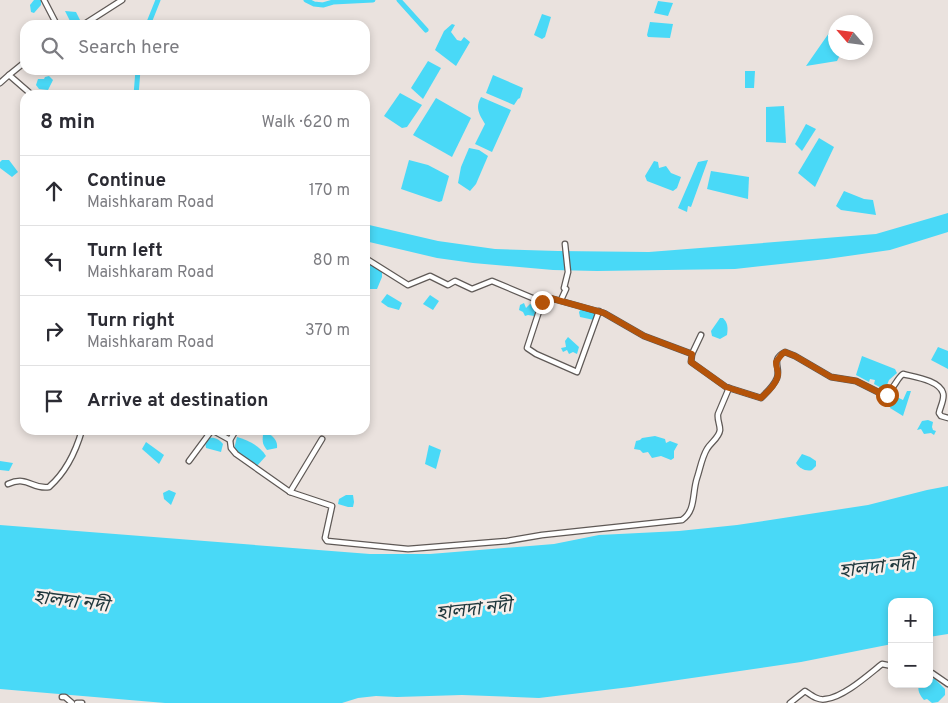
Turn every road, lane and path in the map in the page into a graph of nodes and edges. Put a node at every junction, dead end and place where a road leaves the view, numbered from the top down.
1 (44, 0) edge
2 (122, 0) edge
3 (54, 20) edge
4 (91, 20) edge
5 (20, 66) edge
6 (9, 75) junction
7 (0, 84) edge
8 (26, 90) edge
9 (566, 246) dead end
10 (370, 261) edge
11 (561, 300) junction
12 (542, 302) junction
13 (599, 311) junction
14 (702, 335) dead end
15 (692, 354) junction
16 (729, 388) junction
17 (948, 418) edge
18 (81, 435) edge
19 (208, 435) edge
20 (221, 435) edge
21 (233, 435) edge
22 (322, 439) dead end
23 (230, 440) junction
24 (189, 461) dead end
25 (8, 484) dead end
26 (290, 492) junction
27 (888, 665) edge
28 (933, 675) edge
29 (948, 684) edge
30 (62, 696) dead end
31 (72, 703) edge
32 (77, 703) edge
33 (82, 703) edge
34 (790, 703) edge

1 - 3 street
2 - 4 street
5 - 6 street
6 - 7 street
6 - 8 street
9 - 11 street
10 - 12 street
11 - 12 street
11 - 13 street
12 - 13 street
13 - 15 street
14 - 15 street
15 - 16 street
16 - 17 street
16 - 26 street
18 - 25 street
19 - 24 street
20 - 23 street
21 - 23 street
22 - 26 street
23 - 26 street
27 - 34 street
28 - 29 street
30 - 31 street
32 - 33 street

